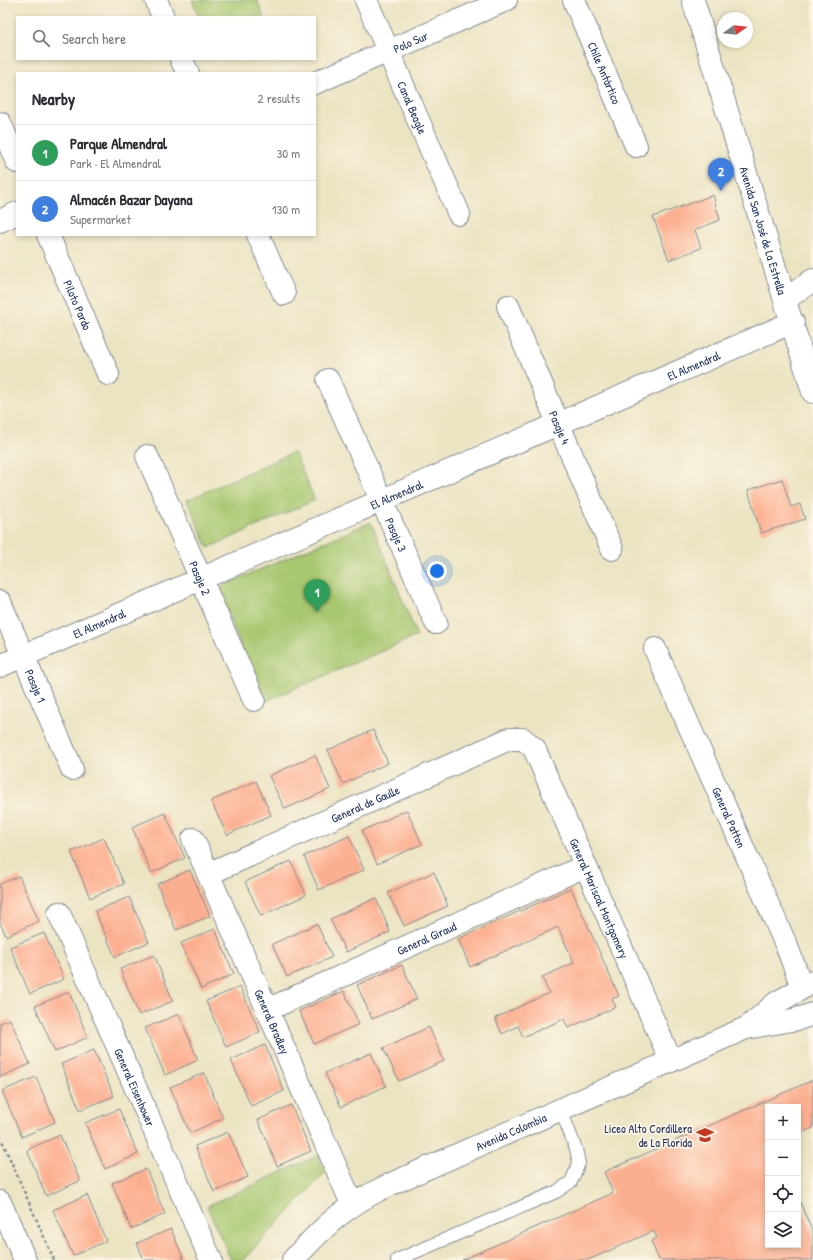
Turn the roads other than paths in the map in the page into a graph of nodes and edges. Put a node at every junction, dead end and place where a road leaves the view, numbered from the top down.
1 (156, 0) edge
2 (366, 0) edge
3 (506, 0) edge
4 (574, 0) edge
5 (693, 0) edge
6 (163, 16) edge
7 (389, 51) junction
8 (182, 60) edge
9 (188, 72) edge
10 (316, 83) edge
11 (0, 122) edge
12 (636, 146) dead end
13 (16, 160) edge
14 (16, 213) edge
15 (459, 214) dead end
16 (0, 220) edge
17 (48, 236) edge
18 (258, 236) edge
19 (813, 280) edge
20 (284, 294) dead end
21 (786, 299) junction
22 (508, 306) dead end
23 (793, 322) junction
24 (108, 374) dead end
25 (328, 380) dead end
26 (813, 392) edge
27 (558, 424) junction
28 (146, 456) dead end
29 (381, 501) junction
30 (612, 548) dead end
31 (201, 579) junction
32 (0, 602) edge
33 (436, 623) dead end
34 (655, 649) dead end
35 (24, 656) junction
36 (0, 666) edge
37 (254, 700) dead end
38 (523, 739) joint
39 (72, 769) dead end
40 (193, 839) dead end
41 (585, 866) junction
42 (208, 874) junction
43 (59, 913) dead end
44 (807, 985) edge
45 (267, 1010) junction
46 (813, 1014) edge
47 (746, 1028) junction
48 (671, 1061) junction
49 (560, 1110) junction
50 (0, 1202) edge
51 (352, 1204) junction
52 (25, 1260) edge
53 (211, 1260) edge
54 (293, 1260) edge
55 (398, 1260) edge

1 - 6 street
2 - 7 street, Canal Beagle
3 - 7 street, Polo Sur
4 - 12 street, Chile Antártico
5 - 21 street, Avenida San José de La Estrella
7 - 10 street, Polo Sur
7 - 15 street, Canal Beagle
8 - 9 street
11 - 13 street
14 - 16 street
17 - 24 street, Piloto Pardo
18 - 20 street
19 - 21 street
21 - 23 street, Avenida San José de La Estrella
22 - 27 street, Pasaje 4
23 - 26 street, Avenida San José de La Estrella
23 - 27 street, El Almendral
25 - 29 street, Pasaje 3
27 - 29 street, El Almendral
27 - 30 street, Pasaje 4
28 - 31 street, Pasaje 2
29 - 31 street, El Almendral
29 - 33 street, Pasaje 3
31 - 35 street, El Almendral
31 - 37 street, Pasaje 2
32 - 35 street, Pasaje 1
34 - 44 street, General Patton
35 - 36 street, El Almendral
35 - 39 street, Pasaje 1
38 - 41 street, General Mariscal Montgomery
38 - 42 street, General de Gaulle
40 - 42 street, General Bradley
41 - 45 street, General Giraud
41 - 48 street, General Mariscal Montgomery
42 - 45 street, General Bradley
43 - 53 street, General Eisenhower
44 - 47 street, Avenida Colombia
45 - 51 street, General Bradley
46 - 47 street, Avenida Colombia
47 - 48 street, Avenida Colombia
48 - 49 street, Avenida Colombia
49 - 51 street, Avenida Colombia
49 - 55 lane
50 - 52 street
51 - 54 street, Avenida Colombia

